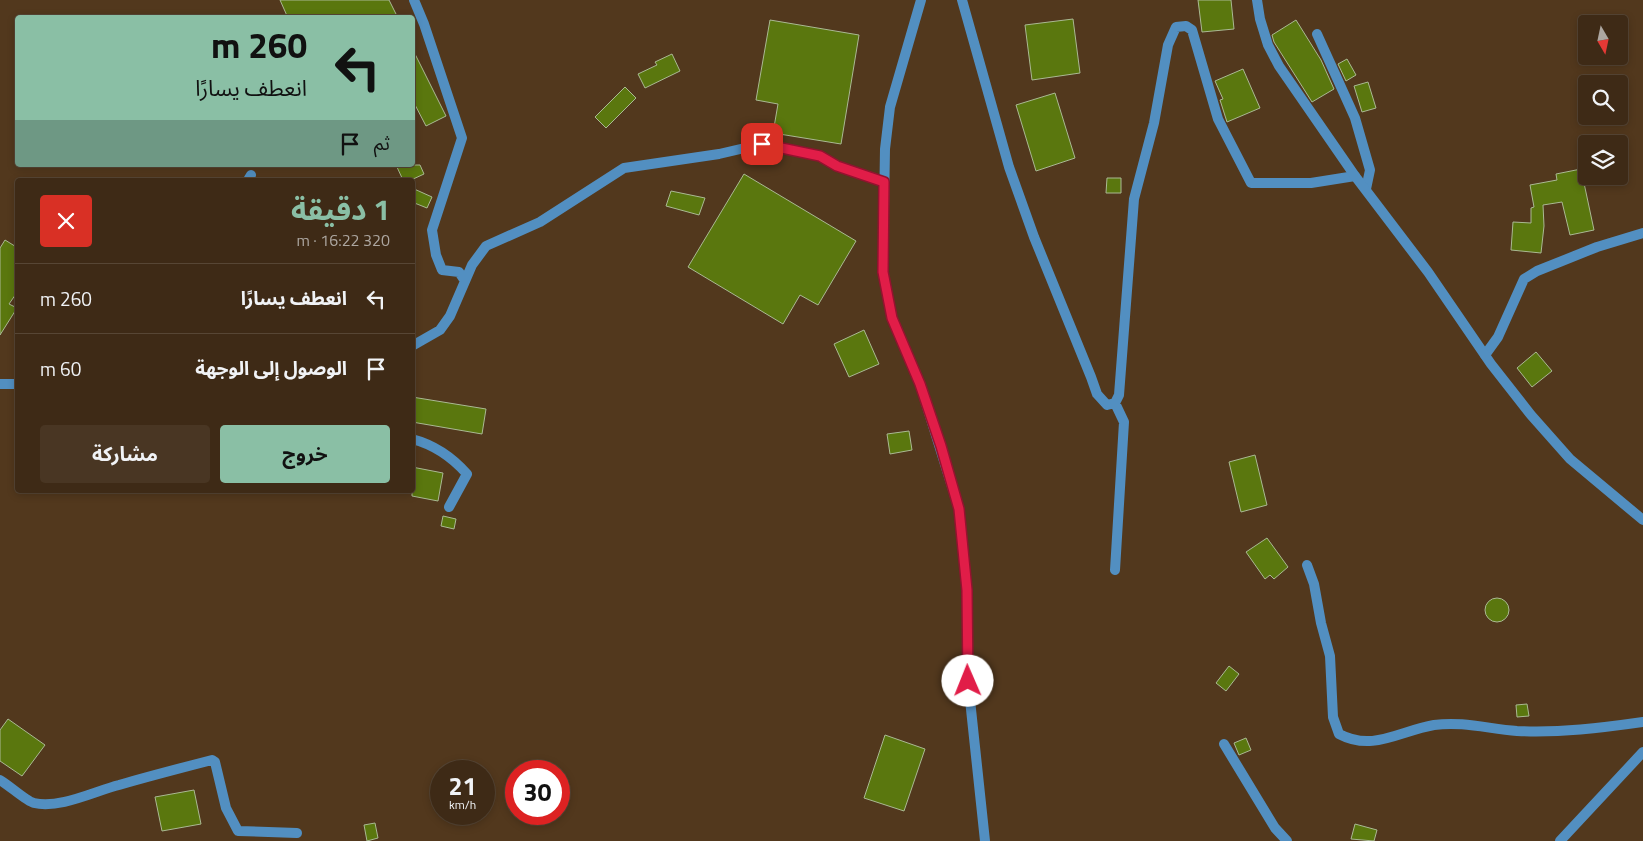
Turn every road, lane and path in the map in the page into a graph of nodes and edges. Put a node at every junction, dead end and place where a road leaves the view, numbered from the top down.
1 (414, 0) edge
2 (921, 0) edge
3 (962, 0) edge
4 (1257, 0) edge
5 (1317, 34) dead end
6 (1355, 176) junction
7 (884, 182) junction
8 (1366, 189) junction
9 (1643, 233) edge
10 (465, 280) junction
11 (415, 344) edge
12 (1484, 355) junction
13 (0, 384) edge
14 (15, 384) edge
15 (1115, 403) junction
16 (415, 440) edge
17 (449, 507) dead end
18 (1643, 520) edge
19 (1307, 565) dead end
20 (1114, 570) dead end
21 (1643, 722) edge
22 (1224, 744) dead end
23 (1643, 752) edge
24 (0, 780) edge
25 (296, 833) dead end
26 (985, 841) edge
27 (1287, 841) edge
28 (1560, 841) edge

1 - 10 street
2 - 7 street
3 - 15 street
4 - 6 street
5 - 8 street
6 - 8 street
6 - 15 street
7 - 10 street
7 - 26 street
8 - 12 street
9 - 12 street
10 - 11 street
12 - 18 street
13 - 14 street
15 - 20 street
16 - 17 street
19 - 21 street
22 - 27 street
23 - 28 street
24 - 25 street

